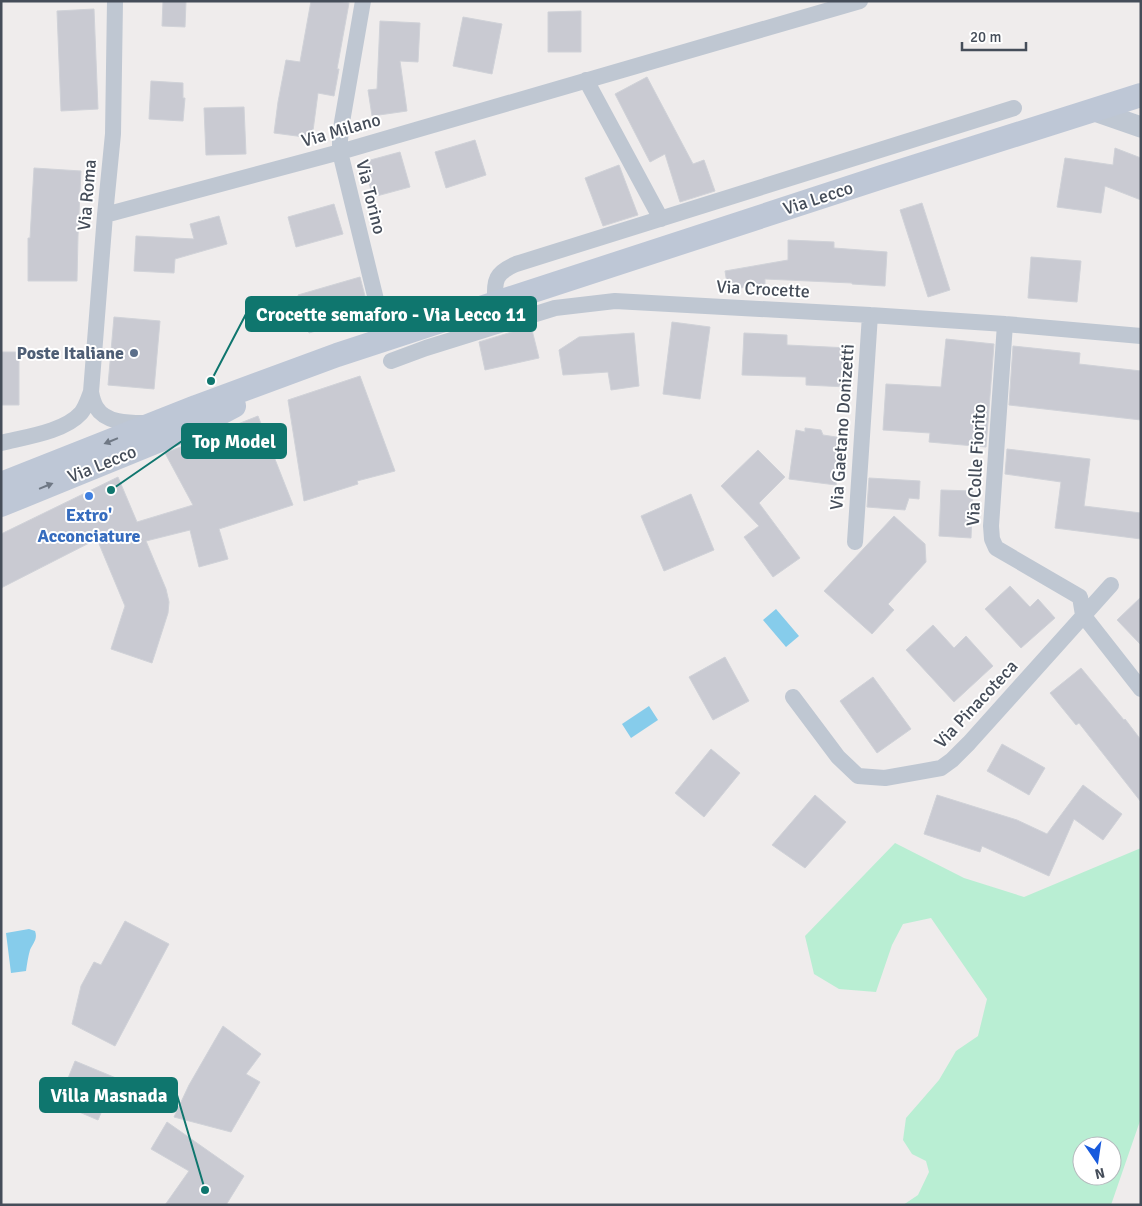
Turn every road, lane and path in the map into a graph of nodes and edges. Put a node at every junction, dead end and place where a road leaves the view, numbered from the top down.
1 (115, 1) edge
2 (363, 1) edge
3 (860, 1) edge
4 (586, 80) junction
5 (1141, 95) edge
6 (1014, 108) dead end
7 (1092, 110) junction
8 (1141, 127) edge
9 (340, 152) junction
10 (105, 215) junction
11 (661, 219) junction
12 (495, 304) junction
13 (379, 312) dead end
14 (870, 315) junction
15 (1004, 324) junction
16 (1141, 336) edge
17 (337, 355) junction
18 (391, 361) dead end
19 (91, 392) junction
20 (156, 423) junction
21 (1, 443) edge
22 (1, 484) edge
23 (1, 505) edge
24 (854, 542) dead end
25 (1111, 585) dead end
26 (1084, 615) junction
27 (1141, 689) edge
28 (793, 697) dead end

1 - 10 street, Via Roma
2 - 9 street, Via Torino
3 - 4 street, Via Milano
4 - 9 street, Via Milano
4 - 11 street
5 - 7 main road, Via Lecco
6 - 11 street, Via Lecco
7 - 8 street
7 - 12 main road, Via Lecco
9 - 10 street, Via Milano
9 - 13 street, Via Torino
10 - 19 street, Via Roma
11 - 12 street, Via Lecco
12 - 17 main road, Via Lecco
14 - 15 street, Via Crocette
14 - 18 street, Via Crocette
14 - 24 street, Via Gaetano Donizetti
15 - 16 street, Via Crocette
15 - 26 street, Via Colle Fiorito
17 - 20 main road, Via Lecco
23 -> 17 main road, Via Lecco
19 - 20 street
19 - 21 street, Via Roma
20 -> 22 main road, Via Lecco
25 - 26 street, Via Pinacoteca
26 - 27 street, Via Colle Fiorito
26 - 28 street, Via Pinacoteca

